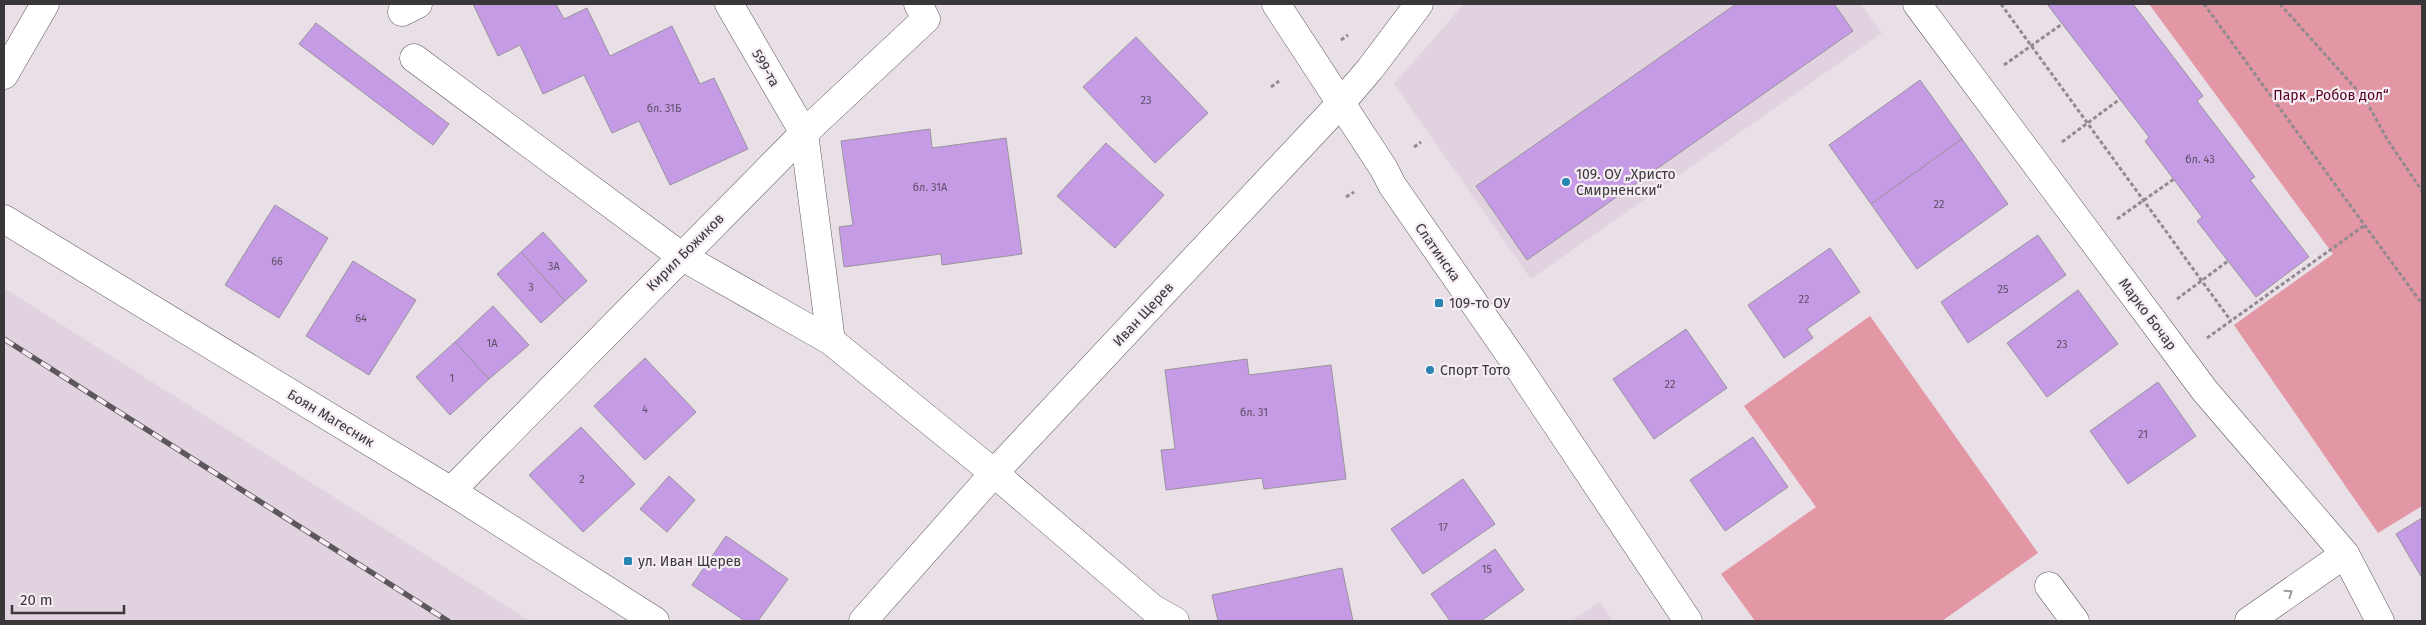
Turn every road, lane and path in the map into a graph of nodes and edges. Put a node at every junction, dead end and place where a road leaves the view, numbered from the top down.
1 (44, 4) edge
2 (729, 4) edge
3 (1276, 4) edge
4 (1419, 4) edge
5 (1917, 4) edge
6 (2001, 4) edge
7 (2204, 4) edge
8 (2280, 4) edge
9 (922, 12) edge
10 (2062, 24) dead end
11 (1348, 35) dead end
12 (1341, 40) dead end
13 (2031, 46) junction
14 (414, 58) dead end
15 (4, 75) edge
16 (1279, 80) dead end
17 (1271, 87) dead end
18 (2120, 99) dead end
19 (1340, 104) junction
20 (2087, 123) junction
21 (804, 133) junction
22 (1421, 142) dead end
23 (1414, 147) dead end
24 (2174, 179) dead end
25 (2422, 190) edge
26 (1354, 192) dead end
27 (1346, 197) dead end
28 (2143, 200) junction
29 (4, 219) edge
30 (2365, 225) junction
31 (680, 256) junction
32 (2228, 261) dead end
33 (2201, 281) junction
34 (2421, 297) edge
35 (2422, 304) edge
36 (2231, 321) junction
37 (831, 341) junction
38 (2180, 357) junction
39 (994, 474) junction
40 (450, 491) junction
41 (2345, 554) junction
42 (2049, 586) dead end
43 (655, 621) edge
44 (863, 621) edge
45 (1175, 621) edge
46 (1688, 621) edge
47 (2074, 621) edge
48 (2249, 621) edge
49 (2380, 621) edge

1 - 15 street
2 - 21 street, 599-та
3 - 19 street, Слатинска
4 - 19 street, Иван Щерев
5 - 38 street, Марко Бочар
6 - 13 path
7 - 30 path
8 - 25 path
9 - 21 street, Кирил Божиков
10 - 13 path
11 - 12 path
13 - 20 path
14 - 31 street
16 - 17 path
18 - 20 path
19 - 39 street, Иван Щерев
19 - 46 street, Слатинска
20 - 28 path
21 - 31 street, Кирил Божиков
21 - 37 street
22 - 23 path
24 - 28 path
26 - 27 path
28 - 33 path
29 - 40 street, Боян Магесник
30 - 34 path
30 - 36 path
31 - 37 street
31 - 40 street, Кирил Божиков
32 - 33 path
33 - 36 path
34 - 35 path
36 - 38 path
37 - 39 street
38 - 41 street, Марко Бочар
39 - 44 street, Иван Щерев
39 - 45 street
40 - 43 street, Боян Магесник
48 -> 41 street
41 - 49 street, Марко Бочар
42 - 47 street

